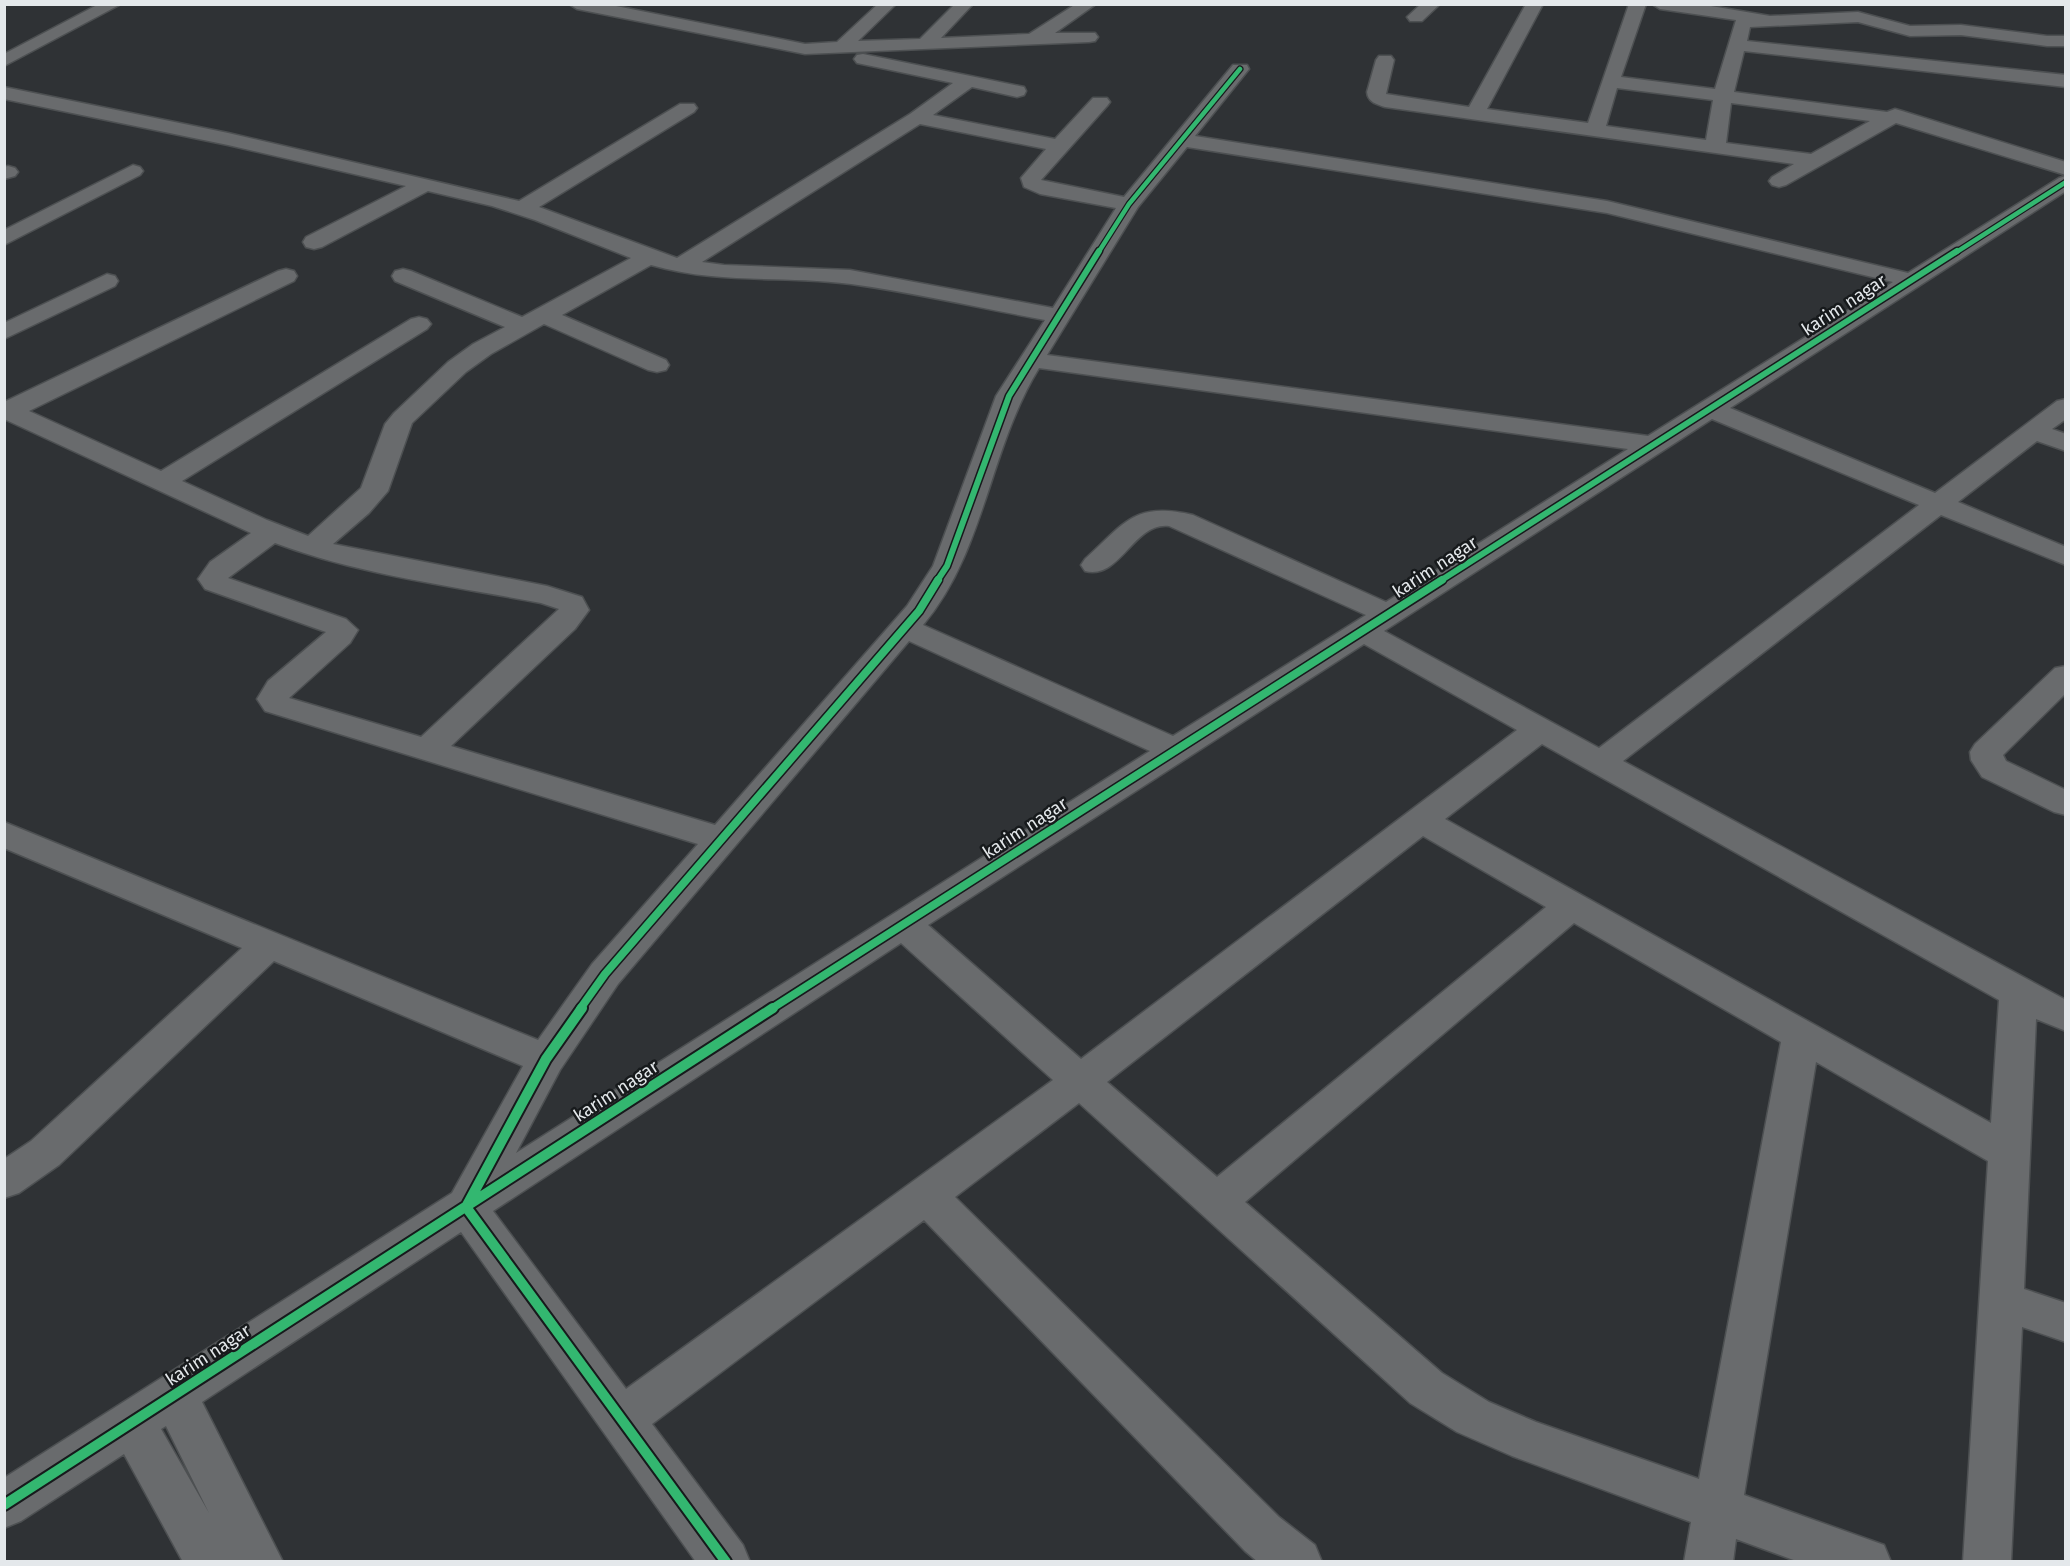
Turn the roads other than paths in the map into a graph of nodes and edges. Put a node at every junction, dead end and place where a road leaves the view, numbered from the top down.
1 (113, 4) edge
2 (577, 4) edge
3 (888, 4) edge
4 (965, 4) edge
5 (1088, 4) edge
6 (1432, 4) edge
7 (1535, 4) edge
8 (1638, 4) edge
9 (1660, 4) edge
10 (607, 7) edge
11 (698, 12) dead end
12 (1416, 17) dead end
13 (1764, 20) junction
14 (684, 26) junction
15 (1089, 37) dead end
16 (1034, 40) junction
17 (2066, 41) edge
18 (925, 44) junction
19 (1737, 45) junction
20 (841, 48) junction
21 (817, 49) junction
22 (1385, 60) dead end
23 (4, 61) edge
24 (1240, 69) dead end
25 (968, 81) junction
26 (1610, 81) junction
27 (2066, 81) edge
28 (1017, 91) dead end
29 (4, 93) edge
30 (1723, 96) junction
31 (1100, 102) dead end
32 (1918, 102) dead end
33 (687, 108) dead end
34 (1475, 114) junction
35 (1892, 117) junction
36 (917, 118) junction
37 (1595, 131) junction
38 (1182, 140) junction
39 (1060, 146) junction
40 (1715, 147) junction
41 (1814, 161) junction
42 (2066, 169) edge
43 (133, 171) dead end
44 (1779, 181) dead end
45 (2066, 182) edge
46 (426, 184) junction
47 (1129, 204) junction
48 (522, 208) junction
49 (4, 239) edge
50 (314, 242) dead end
51 (649, 257) junction
52 (680, 266) junction
53 (286, 276) dead end
54 (404, 276) dead end
55 (1911, 280) junction
56 (107, 281) dead end
57 (1060, 316) junction
58 (533, 320) junction
59 (419, 324) dead end
60 (4, 332) edge
61 (1032, 360) junction
62 (657, 365) dead end
63 (2066, 406) edge
64 (1710, 409) junction
65 (12, 420) edge
66 (2034, 430) junction
67 (2066, 443) edge
68 (1654, 445) junction
69 (162, 482) junction
70 (1940, 503) junction
71 (272, 532) junction
72 (312, 547) junction
73 (2066, 557) edge
74 (1095, 565) dead end
75 (1375, 622) junction
76 (904, 628) junction
77 (2066, 675) edge
78 (1540, 729) junction
79 (427, 750) junction
80 (1175, 750) junction
81 (1601, 762) junction
82 (2066, 804) edge
83 (1421, 820) junction
84 (4, 834) edge
85 (722, 839) junction
86 (1572, 905) junction
87 (903, 924) junction
88 (269, 944) junction
89 (2018, 993) junction
90 (2066, 1017) edge
91 (1801, 1035) junction
92 (546, 1059) junction
93 (1080, 1081) junction
94 (2009, 1152) junction
95 (4, 1181) edge
96 (926, 1195) junction
97 (1216, 1202) junction
98 (466, 1206) junction
99 (2001, 1301) junction
100 (2066, 1323) edge
101 (174, 1395) junction
102 (622, 1419) junction
103 (132, 1423) junction
104 (4, 1505) edge
105 (1717, 1508) junction
106 (210, 1562) edge
107 (259, 1562) edge
108 (726, 1562) edge
109 (1298, 1562) edge
110 (1708, 1562) edge
111 (1867, 1562) edge
112 (1987, 1562) edge

1 - 23 street
2 - 10 street
3 - 20 street
4 - 18 street
5 - 16 street
6 - 12 street
7 - 34 street
8 - 26 street
9 - 13 street
10 - 14 street
11 - 14 street
13 - 17 street
13 - 19 street
14 - 21 street
15 - 16 street
16 - 18 street
18 - 20 street
19 - 27 street
19 - 30 street
20 - 21 street
21 - 25 street
22 - 34 street
24 - 38 street
25 - 28 street
25 - 36 street
26 - 30 street
26 - 37 street
29 - 46 street
30 - 35 street
30 - 40 street
31 - 39 street
32 - 35 street
33 - 48 street
34 - 37 street
35 - 41 street
35 - 42 street
36 - 39 street
36 - 52 street
37 - 40 street
38 - 47 street
38 - 55 street
39 - 47 street
40 - 41 street
41 - 44 street
43 - 49 street
45 - 55 street, karim nagar
46 - 48 street
46 - 50 street
47 - 57 street
48 - 51 street
51 - 52 street
51 - 58 street
52 - 57 street
53 - 65 street
54 - 58 street
55 - 64 street, karim nagar
56 - 60 street
57 - 61 street
58 - 62 street
58 - 72 street
59 - 69 street
61 - 68 street
61 - 76 street
63 - 66 street
64 - 68 street, karim nagar
64 - 70 street
65 - 69 street
66 - 67 street
66 - 70 street
68 - 75 street, karim nagar
69 - 71 street
70 - 73 street
70 - 81 street
71 - 72 street
71 - 79 street
72 - 79 street
74 - 75 street
75 - 78 street
75 - 80 street, karim nagar
76 - 80 street
76 - 85 street
77 - 82 street
78 - 81 street
78 - 83 street
79 - 85 street
80 - 87 street, karim nagar
81 - 89 street
83 - 86 street
83 - 93 street
84 - 88 street
85 - 92 street
86 - 91 street
86 - 97 street
87 - 93 street
87 - 98 street, karim nagar
88 - 92 street
88 - 95 street
89 - 90 street
89 - 94 street
91 - 94 street
91 - 105 street
92 - 98 street
93 - 96 street
93 - 97 street
94 - 99 street
96 - 102 street
96 - 109 street
97 - 105 street
98 - 101 street, karim nagar
98 - 102 street
99 - 100 street
99 - 112 street
101 - 103 street, karim nagar
101 - 107 street
102 - 108 street
103 - 104 street, karim nagar
103 - 106 street
105 - 110 street
105 - 111 street

